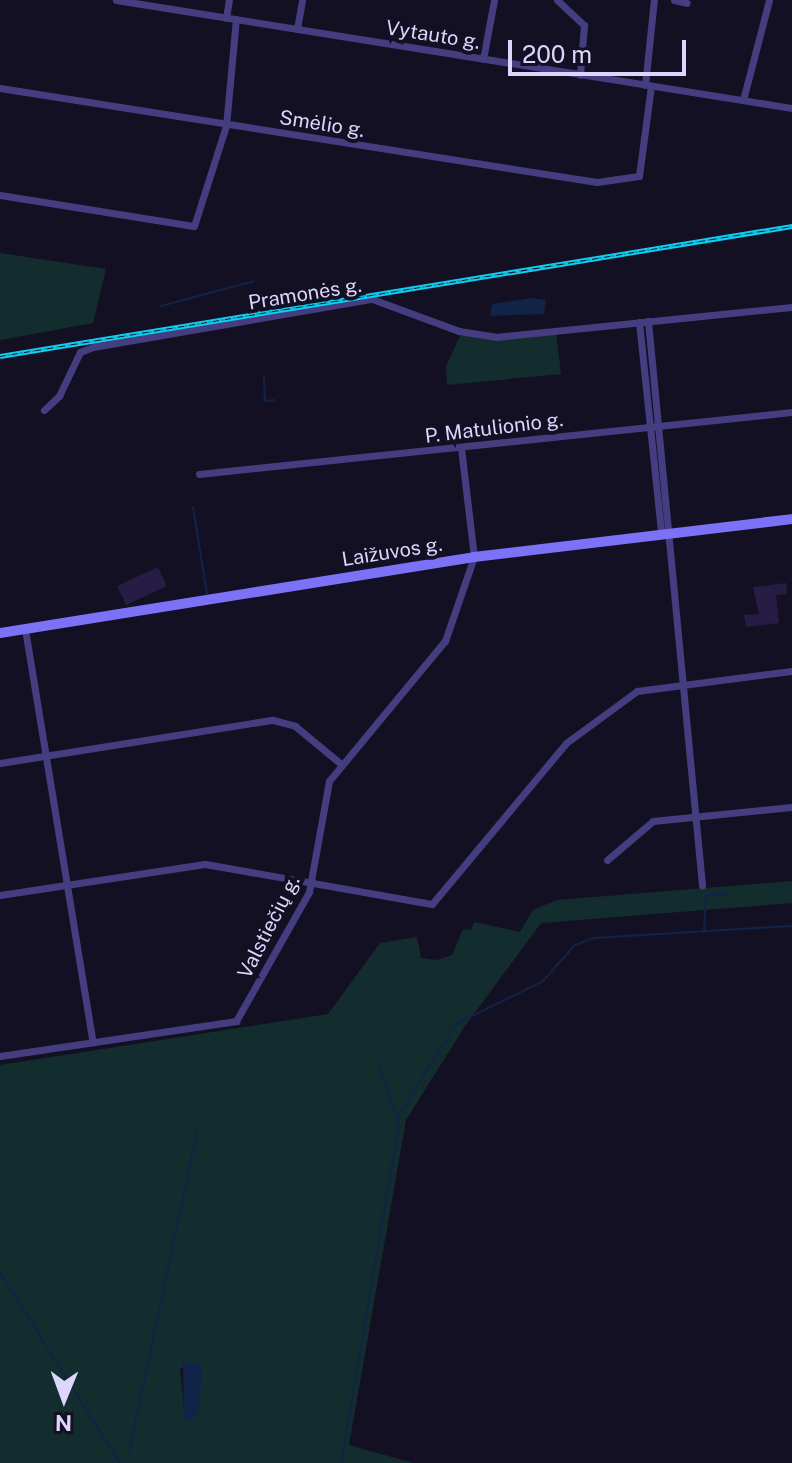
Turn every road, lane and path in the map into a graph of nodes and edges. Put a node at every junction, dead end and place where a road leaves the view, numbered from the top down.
1 (116, 0) edge
2 (229, 0) edge
3 (302, 0) edge
4 (494, 0) edge
5 (557, 0) edge
6 (654, 0) edge
7 (674, 0) edge
8 (769, 0) edge
9 (687, 3) dead end
10 (226, 18) junction
11 (236, 19) junction
12 (297, 29) junction
13 (483, 59) junction
14 (580, 75) junction
15 (648, 85) junction
16 (0, 88) edge
17 (743, 100) junction
18 (792, 108) edge
19 (226, 126) junction
20 (0, 195) edge
21 (792, 307) edge
22 (648, 321) junction
23 (639, 322) junction
24 (44, 410) dead end
25 (792, 412) edge
26 (654, 425) junction
27 (461, 448) junction
28 (199, 474) dead end
29 (792, 519) edge
30 (666, 532) junction
31 (474, 557) junction
32 (25, 629) junction
33 (0, 633) edge
34 (792, 671) edge
35 (684, 681) junction
36 (46, 757) junction
37 (0, 763) edge
38 (341, 764) junction
39 (792, 807) edge
40 (695, 815) junction
41 (607, 860) dead end
42 (312, 881) junction
43 (66, 884) junction
44 (702, 885) dead end
45 (0, 895) edge
46 (93, 1042) junction
47 (0, 1056) edge

1 - 10 street, Vytauto g.
2 - 10 street
3 - 12 street
4 - 13 street
5 - 14 street
6 - 15 street
7 - 9 street
8 - 17 street
10 - 11 street, Vytauto g.
11 - 12 street, Vytauto g.
11 - 19 street
12 - 13 street, Vytauto g.
13 - 14 street, Vytauto g.
14 - 15 street, Vytauto g.
15 - 17 street, Vytauto g.
15 - 19 street, Smėlio g.
16 - 19 street, Smėlio g.
17 - 18 street, Vytauto g.
19 - 20 street
21 - 22 street, Pramonės g.
22 - 23 street, Pramonės g.
22 - 26 street
23 - 24 street, Pramonės g.
23 - 26 street
25 - 26 street, P. Matulionio g.
26 - 27 street, P. Matulionio g.
26 - 30 street
27 - 28 street, P. Matulionio g.
27 - 31 street
29 - 30 main road, Laižuvos g.
30 - 31 main road, Laižuvos g.
30 - 35 street
31 - 32 main road, Laižuvos g.
31 - 38 street, Valstiečių g.
32 - 33 main road, Laižuvos g.
32 - 36 street
34 - 35 street
35 - 40 street
35 - 42 street
36 - 37 street
36 - 38 street
36 - 43 street
38 - 42 street, Valstiečių g.
39 - 40 street
40 - 41 street
40 - 44 street
42 - 43 street
42 - 46 street, Valstiečių g.
43 - 45 street
43 - 46 street
46 - 47 street, Valstiečių g.

